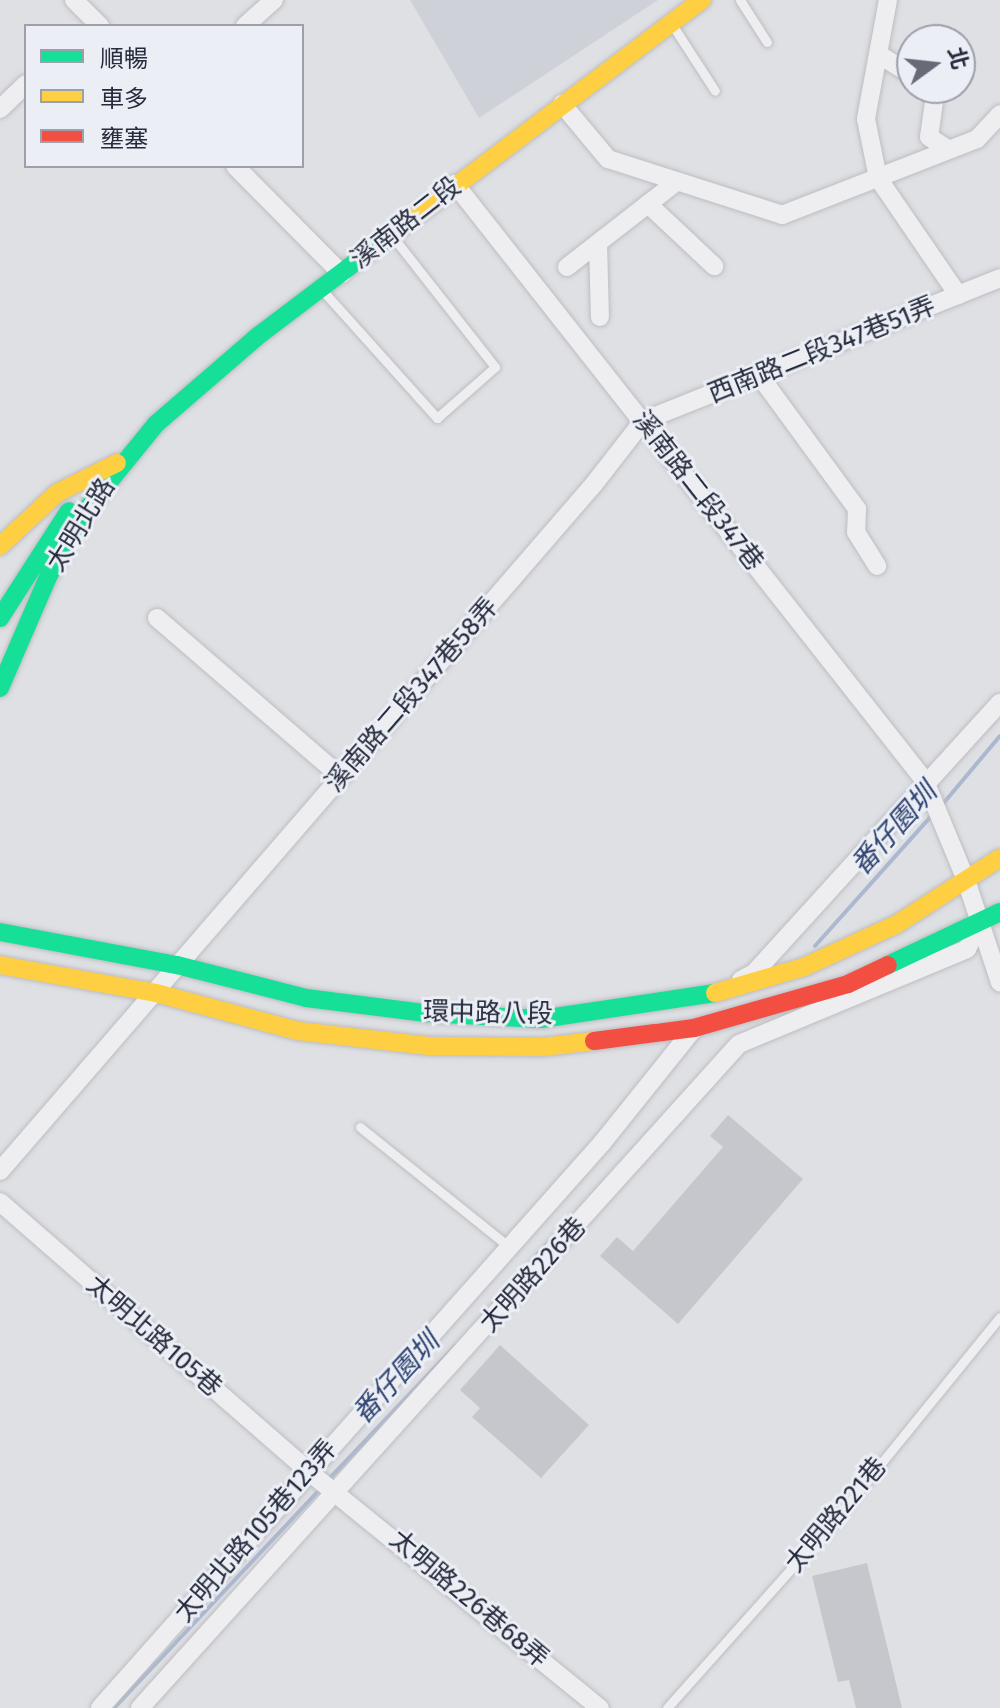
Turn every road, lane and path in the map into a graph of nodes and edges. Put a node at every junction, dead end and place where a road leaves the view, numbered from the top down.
1 (74, 0) edge
2 (274, 0) edge
3 (702, 0) edge
4 (740, 0) edge
5 (888, 0) edge
6 (674, 13) edge
7 (93, 24) edge
8 (247, 24) edge
9 (767, 42) dead end
10 (878, 54) junction
11 (896, 65) edge
12 (24, 86) edge
13 (715, 91) dead end
14 (562, 104) junction
15 (934, 104) edge
16 (0, 109) edge
17 (1000, 114) edge
18 (946, 148) junction
19 (237, 168) edge
20 (878, 178) junction
21 (675, 183) junction
22 (455, 184) junction
23 (648, 204) junction
24 (391, 235) junction
25 (598, 243) junction
26 (714, 266) dead end
27 (567, 267) dead end
28 (342, 274) junction
29 (1000, 278) edge
30 (322, 289) junction
31 (958, 295) junction
32 (600, 317) dead end
33 (759, 375) junction
34 (643, 421) junction
35 (123, 460) junction
36 (0, 546) edge
37 (877, 566) dead end
38 (17, 573) junction
39 (49, 575) junction
40 (0, 618) edge
41 (157, 618) dead end
42 (0, 688) edge
43 (1000, 703) edge
44 (341, 777) junction
45 (925, 781) junction
46 (1000, 858) edge
47 (966, 880) junction
48 (1000, 912) edge
49 (0, 913) edge
50 (979, 925) junction
51 (0, 932) edge
52 (45, 943) junction
53 (0, 965) edge
54 (177, 965) junction
55 (45, 976) junction
56 (0, 979) edge
57 (1000, 983) edge
58 (156, 993) junction
59 (715, 993) junction
60 (694, 1028) junction
61 (360, 1127) dead end
62 (0, 1171) edge
63 (0, 1202) edge
64 (509, 1247) junction
65 (1000, 1317) edge
66 (308, 1471) junction
67 (337, 1490) junction
68 (100, 1708) edge
69 (140, 1708) edge
70 (600, 1708) edge
71 (667, 1708) edge

1 - 7 street
2 - 8 street
3 - 6 street, 溪南路二段
4 - 9 lane
5 - 10 street
6 - 13 lane
6 - 14 street, 溪南路二段
10 - 11 street
10 - 20 street
12 - 16 street
14 - 21 street
14 - 22 street, 溪南路二段
15 - 18 street
17 - 18 street
18 - 20 street
19 - 28 street
20 - 21 street
20 - 31 street
21 - 23 street
22 - 24 street, 溪南路二段
22 - 34 street, 溪南路二段347巷
23 - 25 street
23 - 26 street
24 - 28 street, 溪南路二段
24 - 30 lane
25 - 27 street
25 - 32 street
28 - 30 street, 溪南路二段
29 - 31 street, 西南路二段347巷51弄
30 - 35 street, 溪南路二段
31 - 33 street, 西南路二段347巷51弄
33 - 34 street, 西南路二段347巷51弄
33 - 37 street
34 - 44 street, 溪南路二段347巷58弄
34 - 45 street, 溪南路二段347巷
35 - 36 street
35 - 38 street, 太明北路
35 - 39 street, 太明北路
38 - 39 street
38 - 40 street, 太明北路
39 - 42 street, 太明北路
41 - 44 street
43 - 45 street
44 - 54 street, 溪南路二段347巷58弄
45 - 47 street, 溪南路二段347巷
45 - 59 street
46 - 47 street, 環中路八段
47 - 50 street, 溪南路二段347巷
47 - 59 street, 環中路八段
48 - 50 street, 環中路八段
49 - 52 street, 環中路八段
50 - 57 street, 溪南路二段347巷
50 - 60 street, 環中路八段
50 - 67 street, 太明路226巷
51 - 52 street, 環中路八段
52 - 54 street, 環中路八段
53 - 55 street, 環中路八段
54 - 58 street, 溪南路二段347巷58弄
54 - 59 street, 環中路八段
55 - 56 street, 環中路八段
55 - 58 street, 環中路八段
58 - 60 street, 環中路八段
58 - 62 street, 溪南路二段347巷58弄
60 - 64 street, 太明北路105巷123弄
61 - 64 lane
63 - 66 street, 太明北路105巷
64 - 66 street, 太明北路105巷123弄
65 - 71 lane, 太明路221巷
66 - 67 street, 太明北路105巷
66 - 68 street, 太明北路105巷123弄
67 - 69 street, 太明路226巷
67 - 70 street, 太明路226巷68弄

